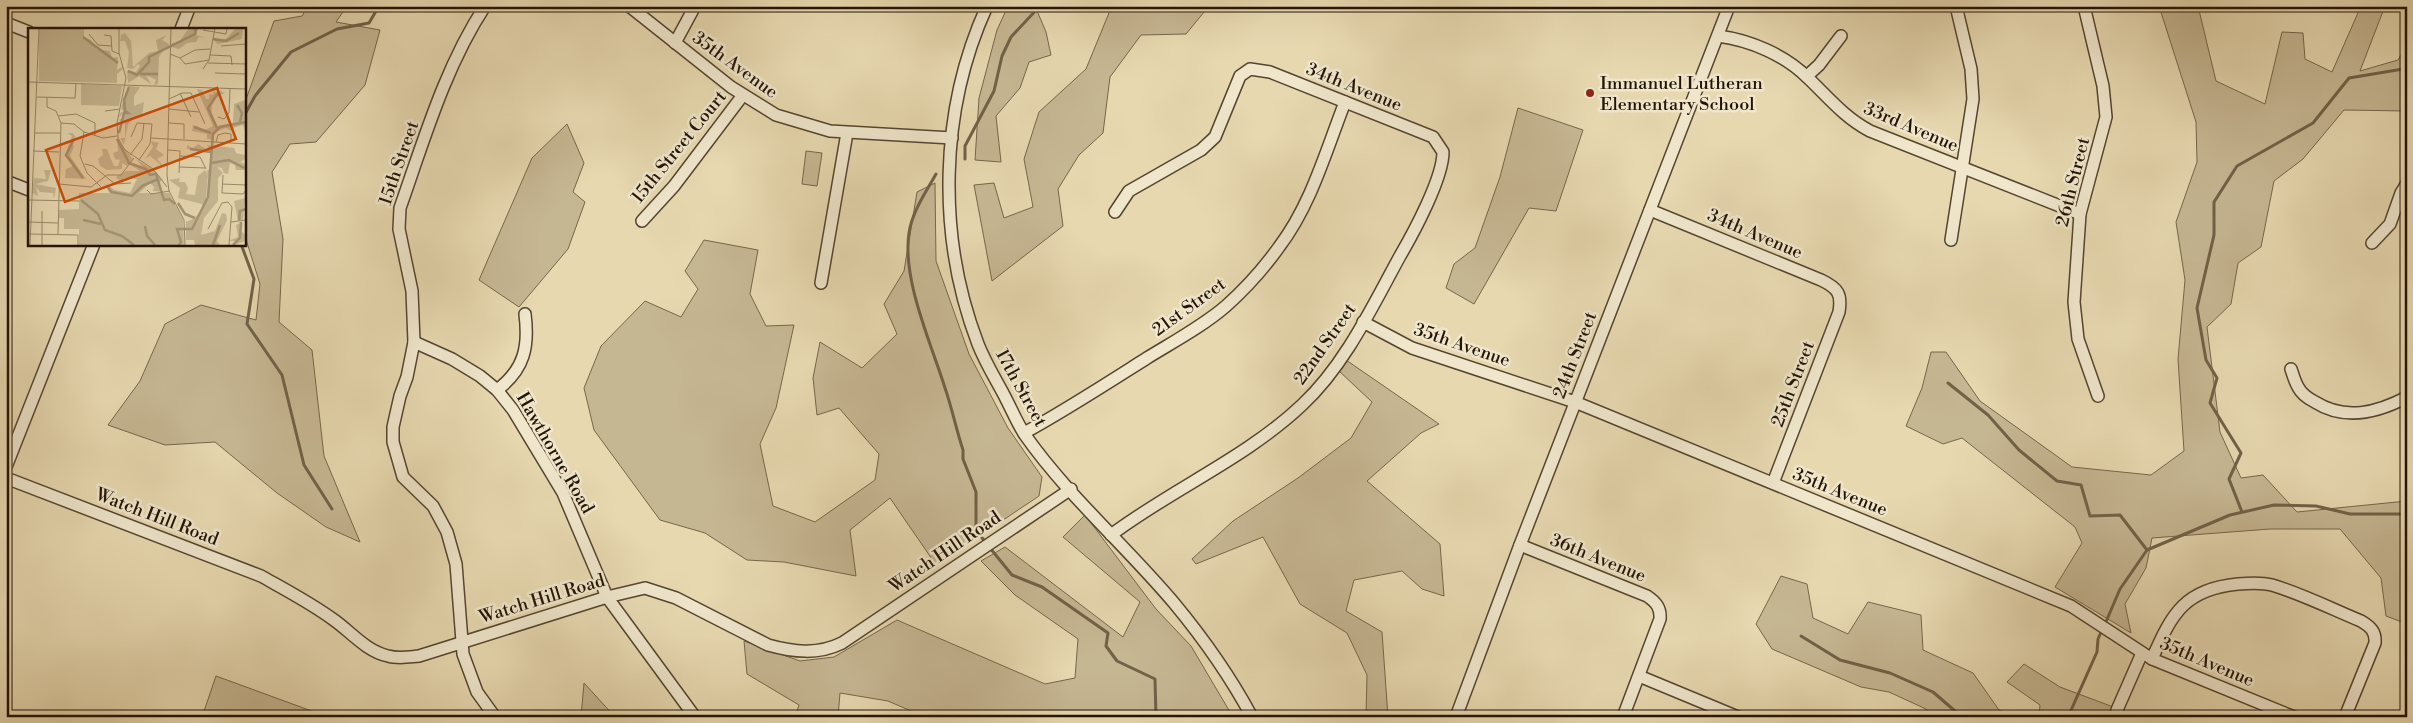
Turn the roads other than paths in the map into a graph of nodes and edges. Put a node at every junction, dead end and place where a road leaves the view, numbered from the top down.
1 (190, 6) edge
2 (484, 6) edge
3 (629, 6) edge
4 (695, 6) edge
5 (987, 6) edge
6 (1729, 6) edge
7 (1956, 6) edge
8 (2084, 6) edge
9 (6, 23) edge
10 (181, 28) edge
11 (28, 32) edge
12 (1718, 36) junction
13 (1841, 36) dead end
14 (675, 43) junction
15 (1807, 76) junction
16 (743, 95) junction
17 (1345, 102) junction
18 (847, 132) junction
19 (952, 138) junction
20 (1441, 147) joint
21 (1962, 168) junction
22 (6, 181) edge
23 (2407, 184) edge
24 (28, 190) edge
25 (1650, 210) junction
26 (1115, 212) dead end
27 (2080, 214) junction
28 (642, 221) dead end
29 (1951, 240) dead end
30 (2372, 243) dead end
31 (94, 245) edge
32 (821, 283) dead end
33 (1841, 297) joint
34 (525, 314) dead end
35 (1363, 322) junction
36 (414, 342) junction
37 (2291, 369) dead end
38 (497, 390) junction
39 (2098, 396) dead end
40 (2407, 397) edge
41 (1576, 402) junction
42 (1024, 433) junction
43 (6, 467) edge
44 (6, 478) edge
45 (1773, 483) junction
46 (1071, 489) junction
47 (1111, 535) junction
48 (1520, 545) junction
49 (2308, 585) dead end
50 (607, 597) junction
51 (2304, 597) junction
52 (463, 641) junction
53 (2147, 656) junction
54 (1638, 676) junction
55 (2117, 710) dead end
56 (495, 717) edge
57 (694, 717) edge
58 (1252, 717) edge
59 (1456, 717) edge
60 (1623, 717) edge
61 (1738, 717) edge
62 (2294, 717) edge
63 (2345, 717) edge

1 - 10 street
2 - 36 street, 15th Street
3 - 14 street, 35th Avenue
4 - 14 street
5 - 19 street, 17th Street
6 - 12 street, 24th Street
7 - 21 street
8 - 27 street, 26th Street
9 - 11 street
12 - 15 street, 33rd Avenue
12 - 25 street, 24th Street
13 - 15 street
14 - 16 street, 35th Avenue
15 - 21 street, 33rd Avenue
16 - 18 street, 35th Avenue
16 - 28 street, 15th Street Court
17 - 20 street, 34th Avenue
17 - 26 street, 34th Avenue
17 - 42 street, 21st Street
18 - 19 street, 35th Avenue
18 - 32 street
19 - 42 street, 17th Street
20 - 35 street, 22nd Street
21 - 27 street, 33rd Avenue
21 - 29 street
22 - 24 street
23 - 30 street
25 - 33 street, 34th Avenue
25 - 41 street, 24th Street
27 - 39 street, 26th Street
31 - 43 street
33 - 45 street, 25th Street
34 - 38 street
35 - 41 street, 35th Avenue
35 - 47 street, 22nd Street
36 - 38 street, Hawthorne Road
36 - 52 street, 15th Street
37 - 40 street
38 - 50 street, Hawthorne Road
41 - 45 street, 35th Avenue
41 - 48 street, 24th Street
42 - 46 street, 17th Street
44 - 52 street, Watch Hill Road
45 - 53 street, 35th Avenue
46 - 47 street, 17th Street
46 - 50 street, Watch Hill Road
47 - 58 street, 17th Street
48 - 54 street, 36th Avenue
48 - 59 street, 24th Street
49 - 51 street
50 - 52 street, Watch Hill Road
50 - 57 street, Hawthorne Road
51 - 53 street
51 - 63 street
52 - 56 street, 15th Street
53 - 55 street
53 - 62 street, 35th Avenue
54 - 60 street
54 - 61 street

